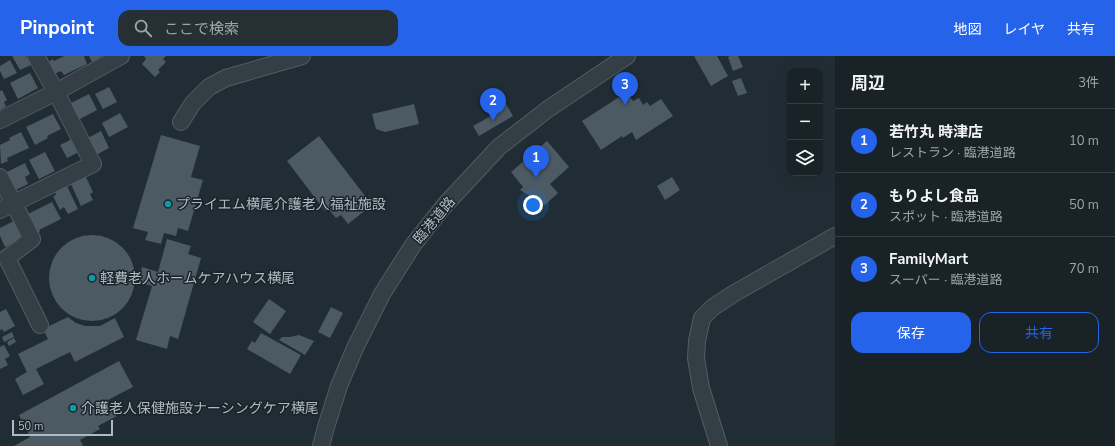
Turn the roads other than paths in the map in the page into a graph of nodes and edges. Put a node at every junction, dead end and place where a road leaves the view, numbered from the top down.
1 (36, 56) edge
2 (121, 56) edge
3 (302, 56) edge
4 (627, 56) edge
5 (56, 92) junction
6 (0, 120) edge
7 (180, 122) dead end
8 (0, 177) edge
9 (7, 207) edge
10 (835, 236) edge
11 (40, 325) dead end
12 (321, 446) edge
13 (719, 446) edge

1 - 5 street
2 - 5 street
3 - 7 street
4 - 12 street, 臨港道路
5 - 6 street
5 - 9 street
8 - 9 street
9 - 11 street
10 - 13 street

